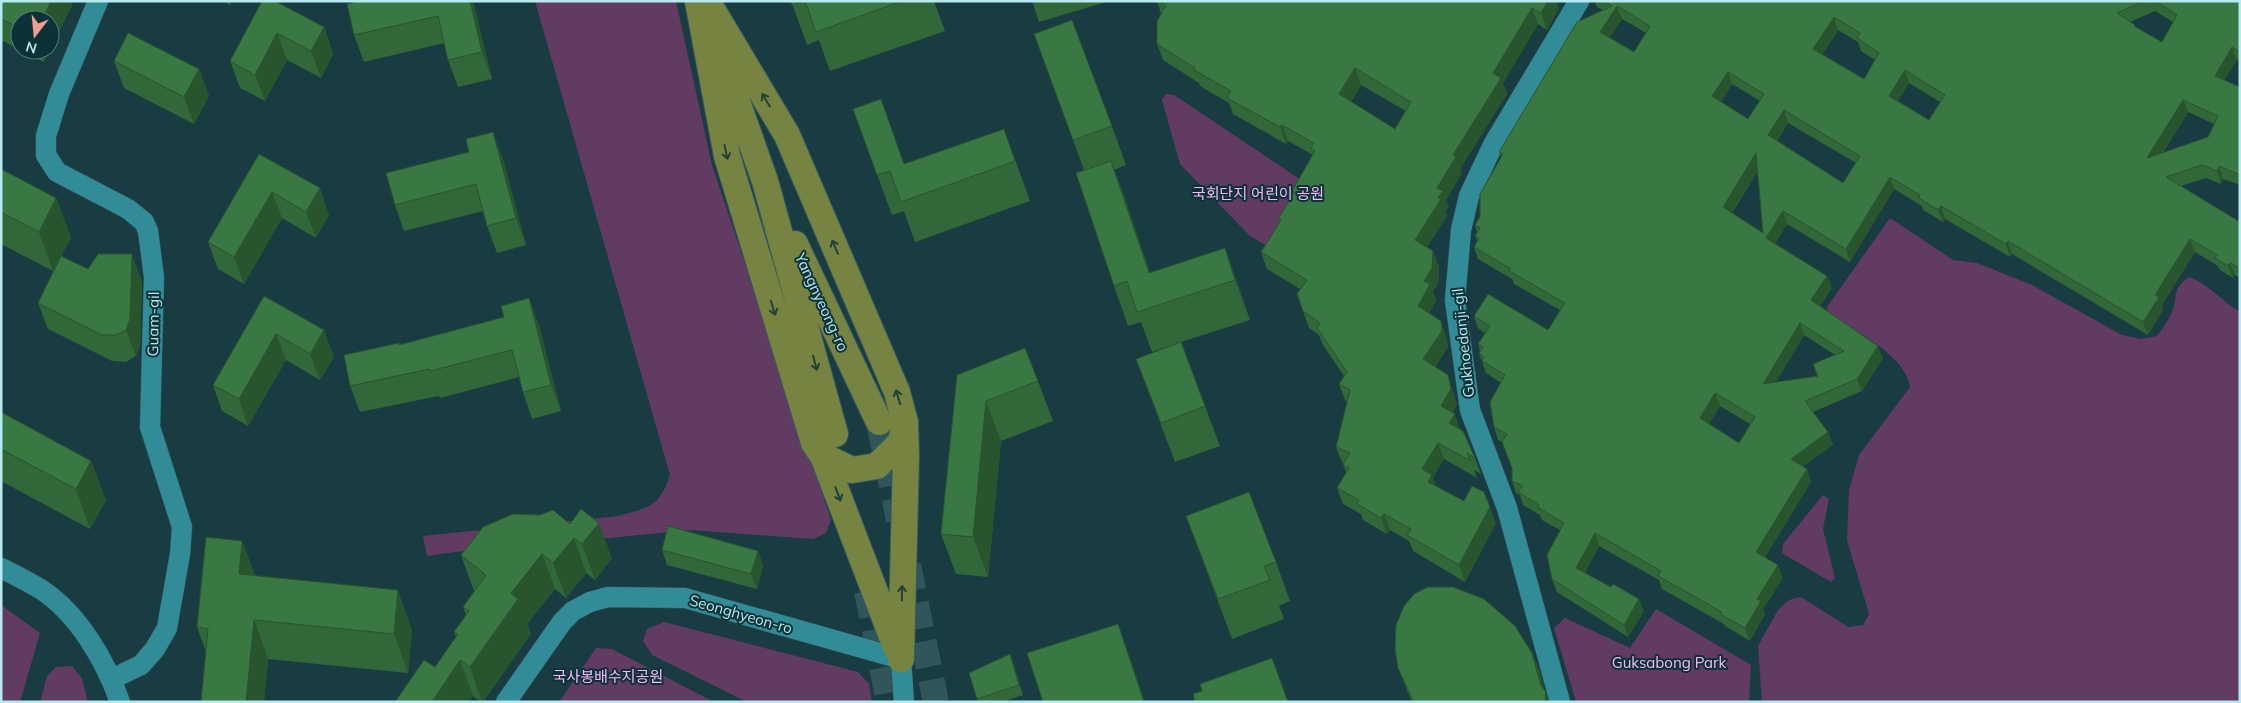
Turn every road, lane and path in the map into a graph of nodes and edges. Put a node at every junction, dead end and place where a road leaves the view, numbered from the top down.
1 (98, 1) edge
2 (700, 1) edge
3 (707, 1) edge
4 (1579, 1) edge
5 (765, 181) junction
6 (879, 422) tunnel mouth
7 (905, 422) junction
8 (829, 445) junction
9 (1, 568) edge
10 (900, 659) junction
11 (112, 679) junction
12 (120, 702) edge
13 (506, 702) edge
14 (904, 702) edge
15 (1560, 702) edge

1 - 11 street, Guam-gil
2 - 5 main road, Yangnyeong-ro
2 -> 8 main road
7 -> 3 main road
4 - 15 street, Gukhoedanji-gil
5 - 6 main road, Yangnyeong-ro
5 -> 8 main road, Yangnyeong-ro
7 - 8 main road
10 -> 7 main road
8 -> 10 main road
9 - 11 street
10 - 13 street, Seonghyeon-ro
10 - 14 street
11 - 12 street

